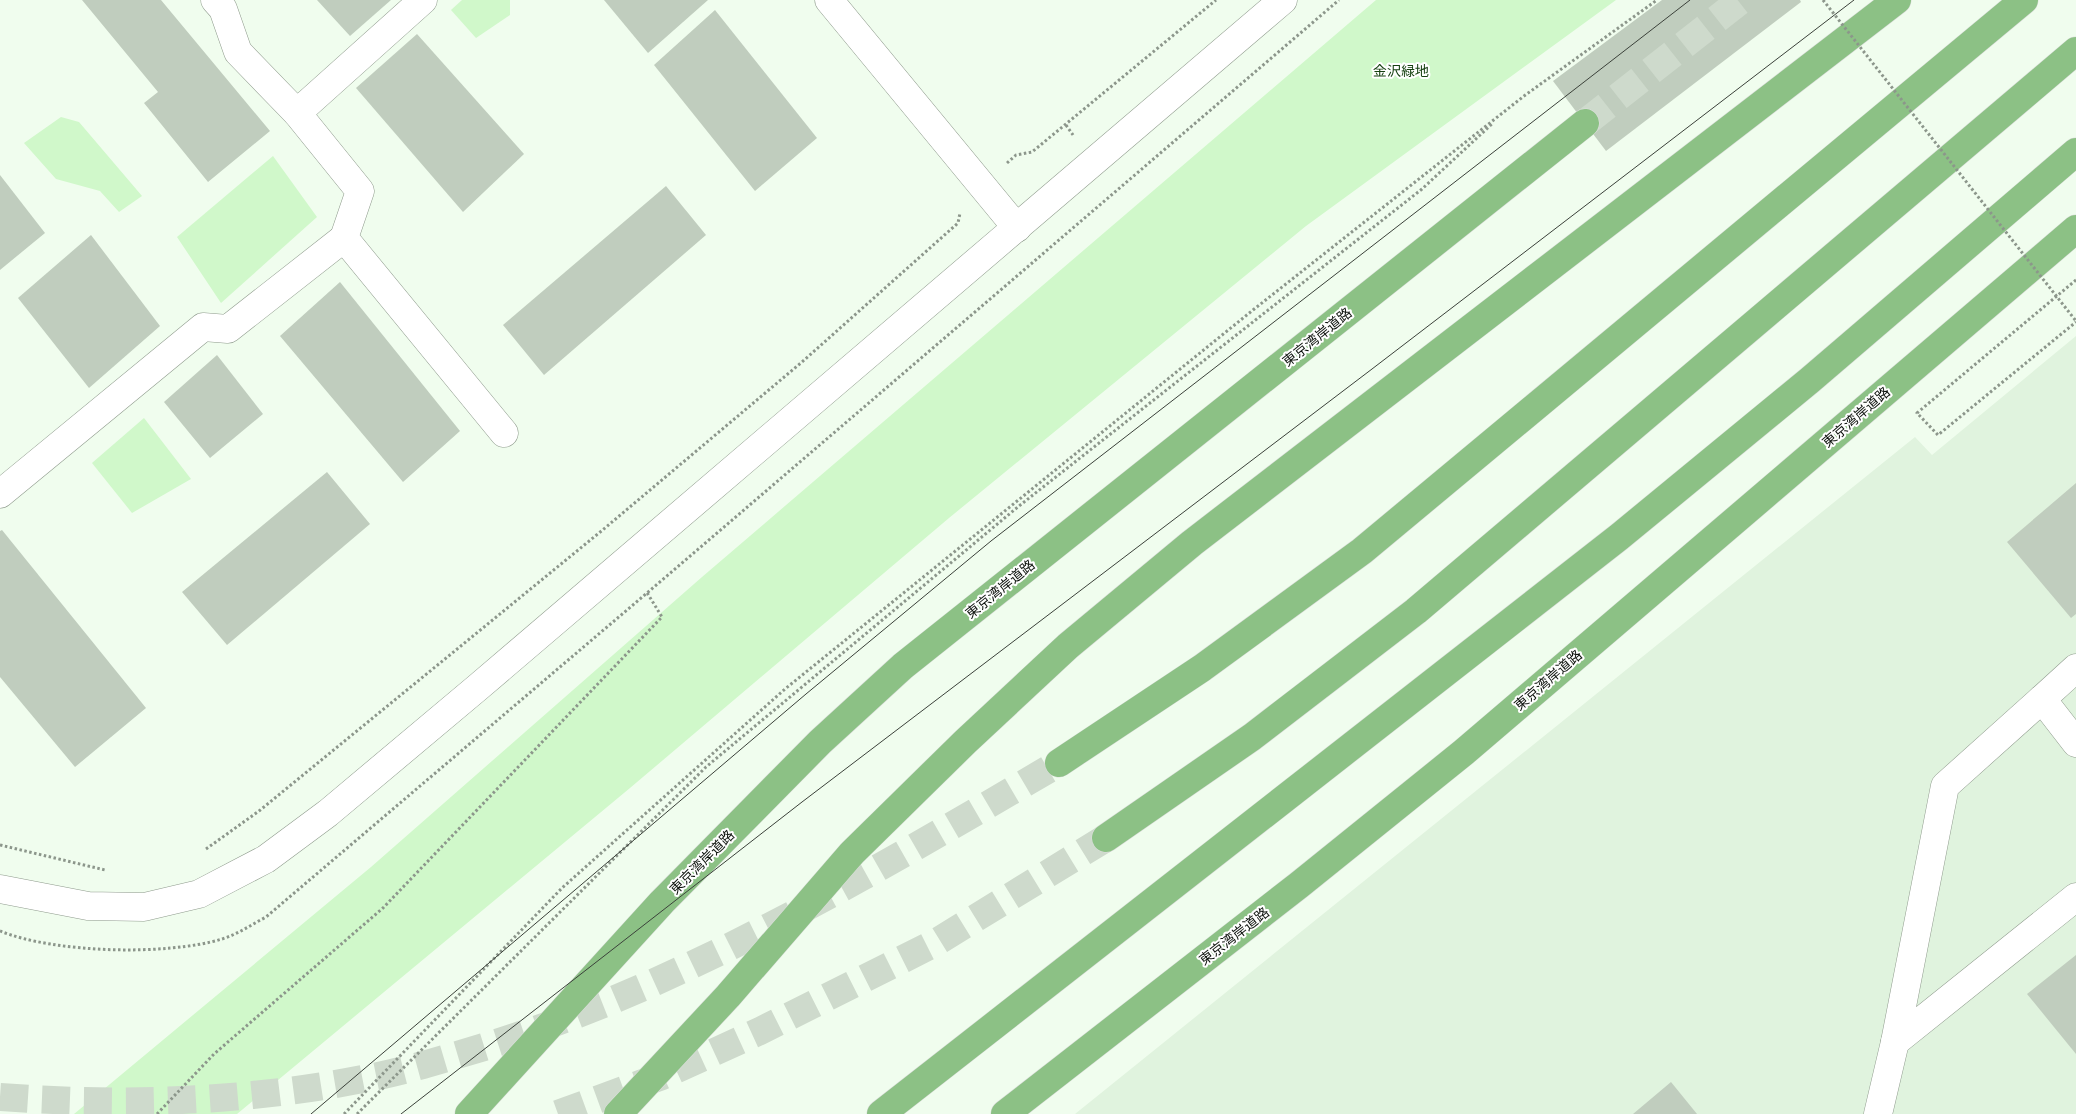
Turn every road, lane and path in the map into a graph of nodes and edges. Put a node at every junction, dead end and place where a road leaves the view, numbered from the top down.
1 (215, 0) edge
2 (423, 0) edge
3 (828, 0) edge
4 (1216, 0) edge
5 (1283, 0) edge
6 (1657, 0) edge
7 (1823, 0) edge
8 (1897, 0) edge
9 (2024, 0) edge
10 (2076, 51) edge
11 (1511, 106) junction
12 (297, 113) junction
13 (1585, 123) tunnel mouth
14 (2076, 152) edge
15 (982, 184) junction
16 (1017, 228) junction
17 (2076, 229) edge
18 (344, 238) junction
19 (2076, 280) edge
20 (2076, 322) edge
21 (504, 433) dead end
22 (0, 494) edge
23 (647, 593) dead end
24 (2076, 668) edge
25 (2042, 699) junction
26 (2076, 743) edge
27 (1059, 764) tunnel mouth
28 (1106, 838) tunnel mouth
29 (0, 845) edge
30 (201, 852) dead end
31 (110, 872) dead end
32 (0, 889) edge
33 (2076, 897) edge
34 (1895, 1042) junction
35 (157, 1114) edge
36 (344, 1114) edge
37 (357, 1114) edge
38 (469, 1114) edge
39 (618, 1114) edge
40 (881, 1114) edge
41 (1005, 1114) edge
42 (1878, 1114) edge

1 - 12 street
2 - 12 street
3 - 15 street
4 - 15 path
5 - 16 street
6 - 11 path
7 - 20 path, bridge
8 - 39 highway
9 - 27 highway
10 - 28 highway
11 - 36 path
11 - 37 path
12 - 18 street
13 - 38 highway, 東京湾岸道路
14 - 40 highway
15 - 16 street
15 - 30 path
16 - 32 street
17 - 41 highway, 東京湾岸道路
18 - 21 street
18 - 22 street
19 - 20 path
23 - 35 path
24 - 25 street
25 - 26 street
25 - 34 street
29 - 31 path
33 - 34 street
34 - 42 street

